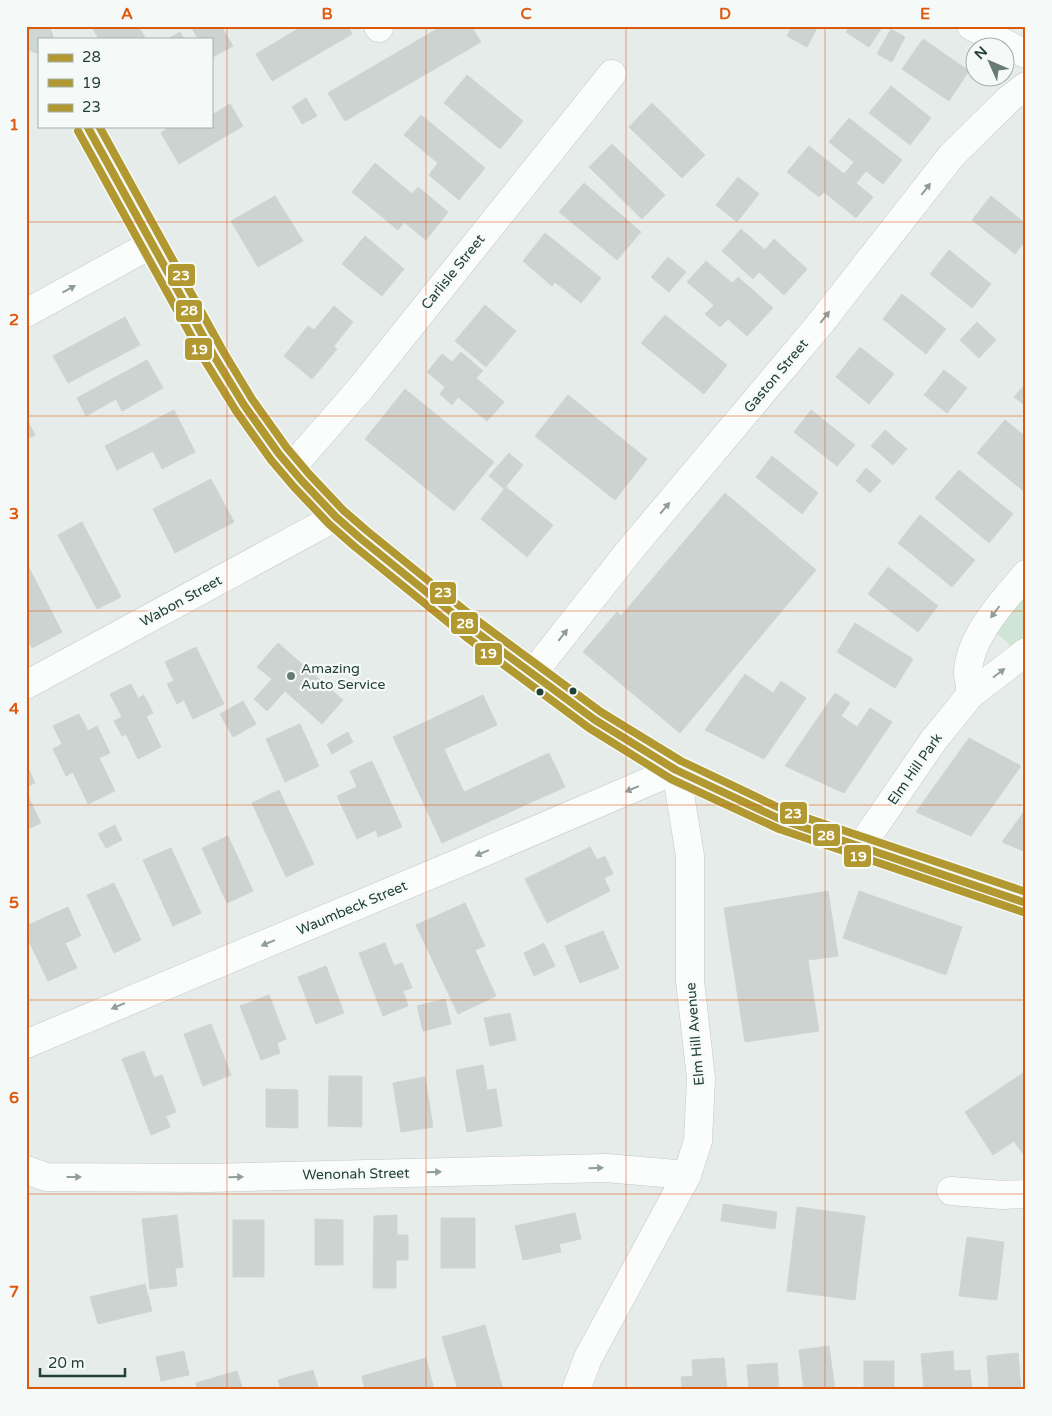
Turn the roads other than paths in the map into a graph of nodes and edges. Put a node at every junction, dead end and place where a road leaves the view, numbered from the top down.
1 (32, 26) edge
2 (972, 26) edge
3 (38, 38) edge
4 (1026, 54) edge
5 (612, 74) dead end
6 (1026, 86) edge
7 (89, 128) edge
8 (152, 244) junction
9 (26, 313) edge
10 (291, 468) junction
11 (336, 517) junction
12 (1026, 574) edge
13 (1026, 652) edge
14 (533, 673) junction
15 (26, 685) edge
16 (971, 694) junction
17 (676, 770) junction
18 (861, 846) junction
19 (1026, 903) edge
20 (26, 1044) edge
21 (26, 1170) edge
22 (687, 1175) junction
23 (951, 1191) dead end
24 (1026, 1194) edge
25 (576, 1390) edge

1 - 3 main road
2 - 4 street
5 - 10 street, Carlisle Street
14 -> 6 street, Gaston Street
7 - 8 main road
9 -> 8 street
8 - 10 main road
10 - 11 main road
11 - 14 main road
11 - 15 street, Wabon Street
12 -> 16 street
16 -> 13 street, Elm Hill Park
14 - 17 main road
16 - 18 street, Elm Hill Park
17 - 18 main road
17 -> 20 street, Waumbeck Street
17 - 22 street, Elm Hill Avenue
18 - 19 main road
21 -> 22 street, Wenonah Street
22 - 25 street, Elm Hill Avenue
23 - 24 street

